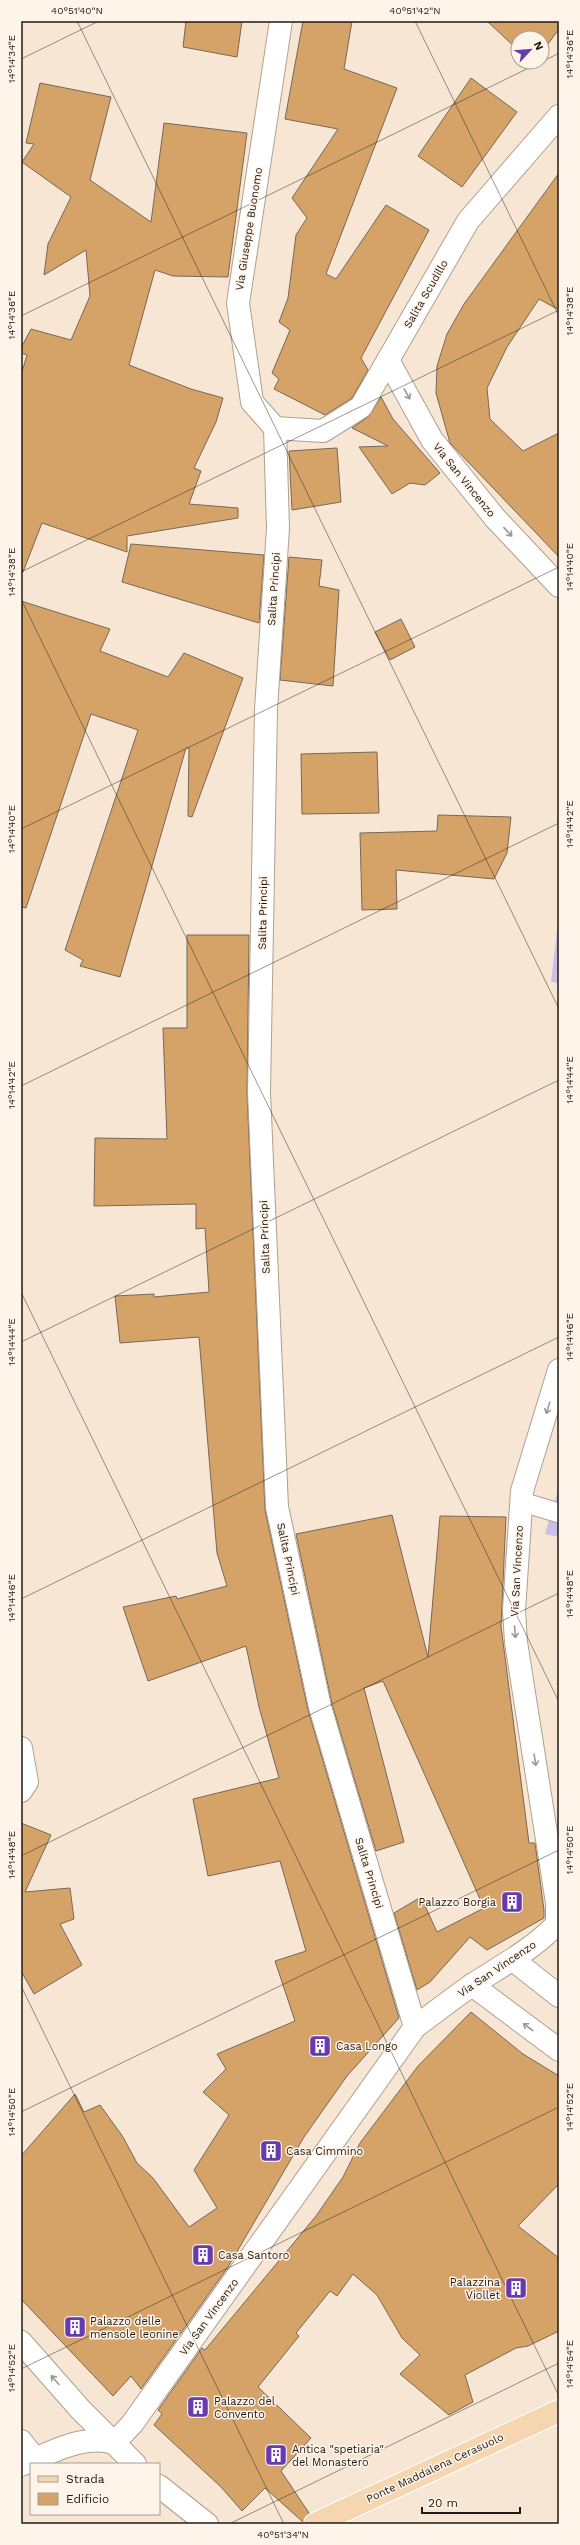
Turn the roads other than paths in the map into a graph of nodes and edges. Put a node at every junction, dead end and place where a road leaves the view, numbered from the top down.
1 (282, 21) edge
2 (559, 116) edge
3 (388, 360) junction
4 (275, 428) junction
5 (559, 586) edge
6 (559, 1370) edge
7 (522, 1502) junction
8 (559, 1513) edge
9 (21, 1748) edge
10 (21, 1791) edge
11 (513, 1960) junction
12 (472, 1985) junction
13 (559, 1996) edge
14 (415, 2027) junction
15 (559, 2050) edge
16 (21, 2342) edge
17 (80, 2409) junction
18 (557, 2411) edge
19 (21, 2441) edge
20 (114, 2443) junction
21 (70, 2446) junction
22 (28, 2462) edge
23 (134, 2463) edge
24 (160, 2487) edge
25 (207, 2524) edge
26 (315, 2524) edge

1 - 4 street, Via Giuseppe Buonomo
2 - 3 street, Salita Scudillo
3 - 4 street, Salita Scudillo
3 -> 5 street, Via San Vincenzo
4 - 14 street, Salita Principi
6 -> 7 street, Via San Vincenzo
7 - 8 lane
7 -> 11 street, Via San Vincenzo
9 - 10 street
11 - 12 street, Via San Vincenzo
11 - 13 street
12 - 14 street, Via San Vincenzo
15 -> 12 street
14 - 20 street, Via San Vincenzo
17 -> 16 street
17 - 20 street
17 - 21 street
18 - 26 main road, Ponte Maddalena Cerasuolo
19 - 22 street
20 - 21 street
20 - 23 street
21 - 22 street
24 - 25 street

